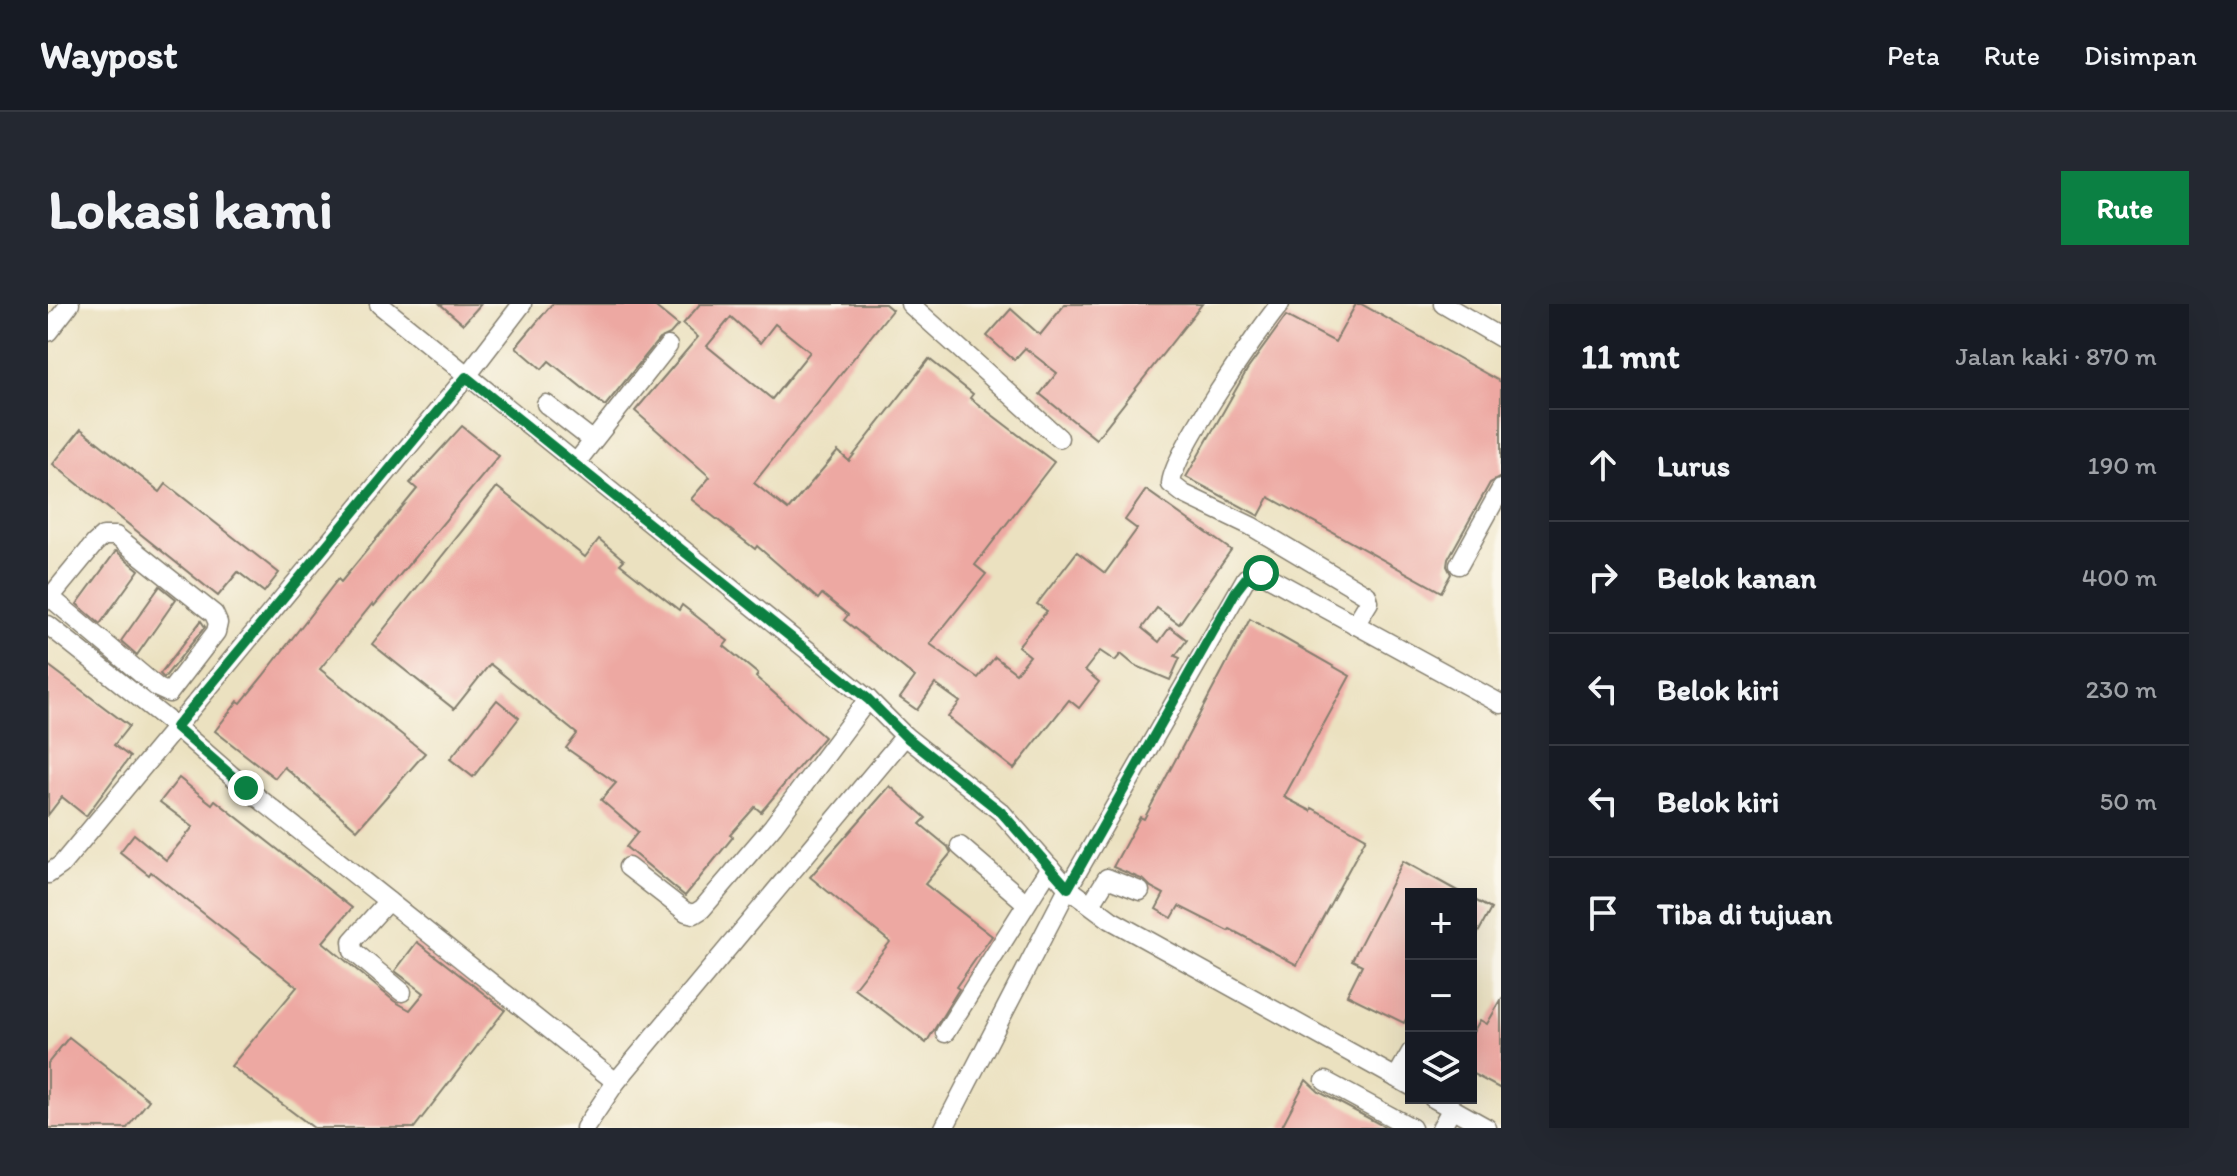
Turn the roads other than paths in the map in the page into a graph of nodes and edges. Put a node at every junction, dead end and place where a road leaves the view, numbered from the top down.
1 (70, 304) edge
2 (379, 304) edge
3 (522, 304) edge
4 (910, 304) edge
5 (1280, 304) edge
6 (1443, 304) edge
7 (48, 332) edge
8 (1501, 338) edge
9 (668, 346) dead end
10 (466, 377) junction
11 (546, 404) dead end
12 (1059, 438) dead end
13 (592, 440) junction
14 (575, 464) junction
15 (1501, 489) edge
16 (1459, 565) dead end
17 (49, 598) edge
18 (48, 625) edge
19 (1355, 625) junction
20 (868, 699) junction
21 (1501, 704) edge
22 (176, 727) junction
23 (905, 736) junction
24 (960, 846) dead end
25 (628, 867) dead end
26 (1050, 867) junction
27 (48, 874) edge
28 (1068, 888) junction
29 (1140, 891) dead end
30 (388, 901) junction
31 (1026, 903) junction
32 (1091, 904) junction
33 (402, 992) dead end
34 (945, 1033) dead end
35 (1325, 1081) dead end
36 (616, 1082) junction
37 (1404, 1082) edge
38 (1444, 1104) edge
39 (1452, 1108) junction
40 (585, 1128) edge
41 (944, 1128) edge
42 (1412, 1128) edge
43 (1441, 1128) edge
44 (1487, 1128) edge

1 - 7 lane
2 - 10 lane
3 - 10 lane
4 - 12 lane
5 - 19 lane
6 - 8 lane
9 - 13 lane
10 - 14 lane
10 - 22 lane
11 - 13 lane
13 - 14 lane
14 - 20 lane
15 - 16 lane
17 - 17 lane
18 - 22 lane
19 - 21 lane
19 - 28 lane
20 - 23 lane
20 - 25 lane
22 - 27 lane
22 - 30 lane
23 - 26 lane
23 - 36 lane
24 - 31 lane
26 - 28 lane
26 - 31 lane
28 - 32 lane
28 - 41 lane
29 - 32 lane
30 - 33 lane
30 - 36 lane
31 - 34 lane
32 - 37 lane
35 - 42 lane
36 - 40 lane
38 - 39 lane
39 - 43 lane
39 - 44 lane

